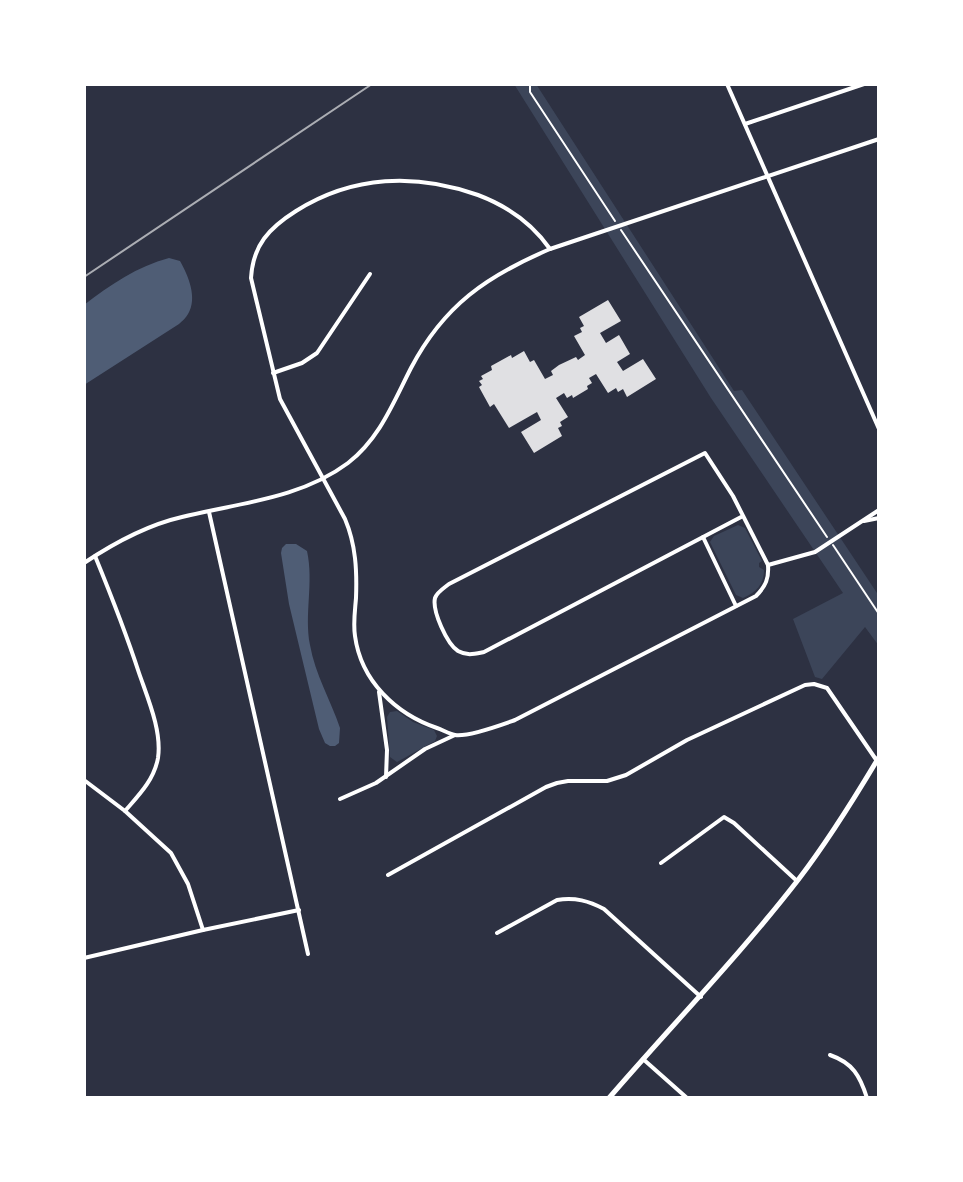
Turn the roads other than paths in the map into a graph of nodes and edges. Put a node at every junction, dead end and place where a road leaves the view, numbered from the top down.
1 (727, 84) edge
2 (864, 84) edge
3 (745, 124) junction
4 (879, 139) edge
5 (769, 177) junction
6 (550, 249) junction
7 (370, 274) dead end
8 (273, 373) junction
9 (879, 429) edge
10 (323, 478) junction
11 (879, 510) edge
12 (209, 512) junction
13 (743, 516) junction
14 (879, 518) edge
15 (862, 522) junction
16 (703, 537) junction
17 (95, 556) junction
18 (84, 563) edge
19 (768, 565) junction
20 (736, 606) junction
21 (378, 689) junction
22 (455, 735) junction
23 (878, 759) edge
24 (386, 777) junction
25 (84, 780) edge
26 (340, 799) dead end
27 (125, 811) junction
28 (661, 863) dead end
29 (388, 875) dead end
30 (797, 881) junction
31 (299, 910) junction
32 (203, 930) junction
33 (497, 933) dead end
34 (308, 954) dead end
35 (84, 958) edge
36 (701, 997) junction
37 (830, 1055) dead end
38 (643, 1059) junction
39 (609, 1098) edge
40 (687, 1098) edge
41 (867, 1098) edge

1 - 3 street
2 - 3 street
3 - 5 street
4 - 5 street
5 - 6 street
5 - 9 street
6 - 8 street
6 - 10 street
7 - 8 street
8 - 10 street
10 - 12 street
10 - 21 street
11 - 15 street
12 - 17 street
12 - 31 street
13 - 16 street
13 - 16 street
13 - 19 street
14 - 15 street
15 - 19 street
16 - 20 street
17 - 18 street
17 - 27 street
19 - 20 street
20 - 22 street
21 - 22 street
21 - 24 street
22 - 24 street
23 - 29 street
23 - 30 main road
24 - 26 street
25 - 27 street
27 - 32 street
28 - 30 street
30 - 36 main road
31 - 32 street
31 - 34 street
32 - 35 street
33 - 36 street
36 - 38 main road
37 - 41 street
38 - 39 main road
38 - 40 street

